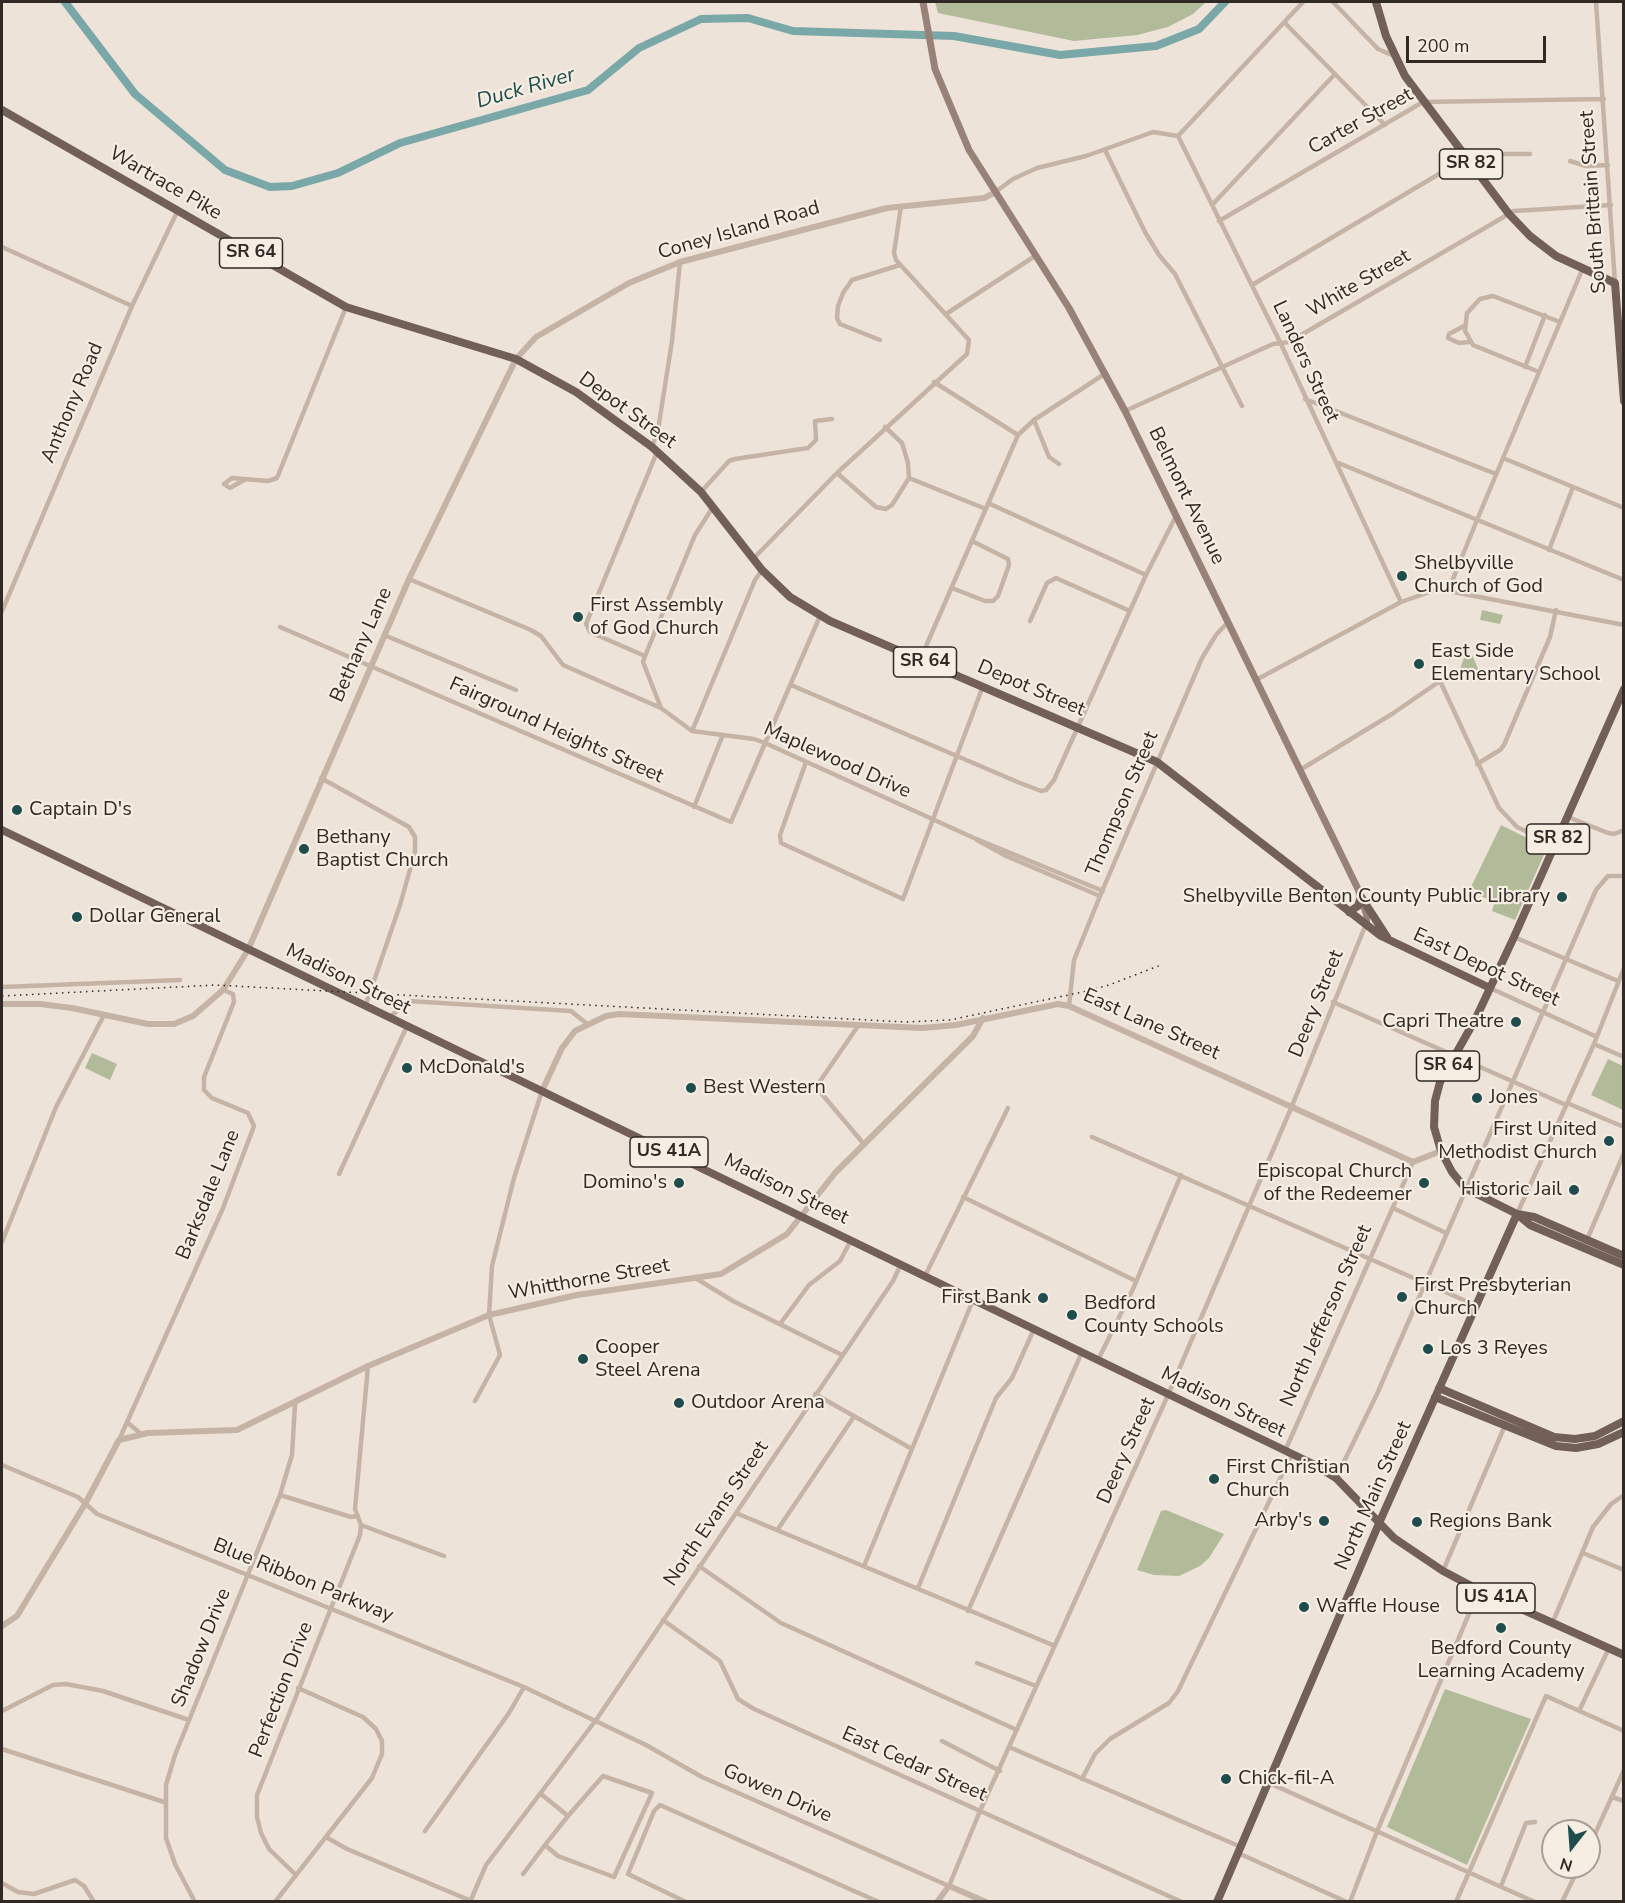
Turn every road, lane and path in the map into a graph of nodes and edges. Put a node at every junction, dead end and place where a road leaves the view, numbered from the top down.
1 (923, 2) edge
2 (1303, 2) edge
3 (1333, 2) edge
4 (1376, 2) edge
5 (1596, 2) edge
6 (1284, 22) junction
7 (1394, 56) junction
8 (1335, 74) junction
9 (1604, 99) junction
10 (1423, 102) junction
11 (2, 110) edge
12 (1384, 125) junction
13 (1178, 136) junction
14 (1105, 150) junction
15 (1530, 153) dead end
16 (1466, 158) junction
17 (1570, 161) dead end
18 (1608, 165) junction
19 (994, 193) junction
20 (1212, 205) junction
21 (1611, 205) junction
22 (901, 206) junction
23 (178, 210) junction
24 (1509, 214) junction
25 (1219, 221) junction
26 (2, 247) edge
27 (1035, 255) junction
28 (680, 262) junction
29 (900, 265) junction
30 (1582, 270) junction
31 (1615, 283) junction
32 (1252, 285) junction
33 (132, 306) junction
34 (346, 307) junction
35 (946, 314) junction
36 (1545, 315) junction
37 (1560, 322) junction
38 (1464, 326) junction
39 (880, 340) dead end
40 (1280, 342) junction
41 (1469, 342) junction
42 (516, 359) junction
43 (1525, 366) junction
44 (1221, 368) junction
45 (1539, 372) junction
46 (1106, 373) junction
47 (934, 382) junction
48 (1305, 399) junction
49 (1623, 401) edge
50 (1242, 406) dead end
51 (1125, 411) junction
52 (832, 419) dead end
53 (1034, 420) junction
54 (885, 427) junction
55 (1018, 435) junction
56 (655, 449) junction
57 (1503, 458) junction
58 (1336, 462) junction
59 (1059, 464) dead end
60 (837, 473) junction
61 (1496, 474) junction
62 (909, 478) junction
63 (244, 480) dead end
64 (1573, 487) junction
65 (701, 492) junction
66 (988, 503) junction
67 (713, 507) junction
68 (1623, 508) edge
69 (986, 509) junction
70 (1177, 514) junction
71 (1477, 520) junction
72 (972, 541) junction
73 (1549, 550) junction
74 (753, 559) junction
75 (762, 570) junction
76 (1146, 575) junction
77 (409, 579) junction
78 (1623, 580) edge
79 (952, 588) junction
80 (1451, 590) junction
81 (1401, 602) junction
82 (1556, 610) junction
83 (2, 611) edge
84 (1130, 612) junction
85 (820, 616) junction
86 (1030, 621) dead end
87 (1228, 622) junction
88 (1623, 625) edge
89 (280, 627) dead end
90 (384, 634) junction
91 (645, 656) junction
92 (920, 660) junction
93 (370, 666) junction
94 (1256, 680) junction
95 (790, 685) junction
96 (983, 686) junction
97 (1623, 689) edge
98 (516, 690) dead end
99 (661, 708) junction
100 (1076, 726) junction
101 (692, 731) junction
102 (722, 737) junction
103 (765, 744) junction
104 (957, 754) junction
105 (806, 762) junction
106 (1157, 762) junction
107 (1477, 764) junction
108 (1300, 770) junction
109 (321, 778) junction
110 (694, 807) junction
111 (1568, 817) junction
112 (934, 820) junction
113 (2, 830) edge
114 (1623, 830) edge
115 (1556, 845) junction
116 (1623, 876) edge
117 (1101, 894) junction
118 (1361, 897) junction
119 (1349, 912) junction
120 (1365, 924) junction
121 (1514, 937) junction
122 (1388, 940) junction
123 (248, 950) junction
124 (1566, 961) junction
125 (1623, 968) edge
126 (180, 980) dead end
127 (1618, 981) junction
128 (2, 987) edge
129 (1616, 987) junction
130 (1490, 988) junction
131 (223, 990) junction
132 (1623, 990) edge
133 (1333, 1002) junction
134 (2, 1004) edge
135 (1069, 1006) junction
136 (365, 1007) junction
137 (1542, 1012) junction
138 (104, 1015) junction
139 (390, 1018) junction
140 (983, 1018) junction
141 (586, 1023) junction
142 (407, 1026) junction
143 (858, 1026) junction
144 (1595, 1036) junction
145 (1594, 1044) junction
146 (1455, 1054) junction
147 (1623, 1057) edge
148 (1513, 1081) junction
149 (542, 1091) junction
150 (1567, 1104) junction
151 (1292, 1106) junction
152 (1008, 1107) dead end
153 (1623, 1127) edge
154 (1092, 1137) dead end
155 (863, 1143) junction
156 (1441, 1151) junction
157 (1623, 1153) edge
158 (1413, 1162) junction
159 (339, 1174) dead end
160 (1180, 1175) junction
161 (1465, 1188) junction
162 (963, 1197) junction
163 (1249, 1207) junction
164 (1393, 1208) junction
165 (1516, 1214) junction
166 (801, 1216) junction
167 (1446, 1233) junction
168 (850, 1240) junction
169 (2, 1242) edge
170 (1585, 1244) junction
171 (1623, 1256) edge
172 (1370, 1259) junction
173 (901, 1264) junction
174 (1623, 1265) edge
175 (925, 1276) junction
176 (697, 1279) junction
177 (1136, 1281) junction
178 (1424, 1282) junction
179 (973, 1300) junction
180 (1474, 1305) junction
181 (489, 1316) junction
182 (780, 1324) junction
183 (1034, 1329) junction
184 (1082, 1352) junction
185 (842, 1355) junction
186 (1098, 1360) junction
187 (368, 1366) junction
188 (1439, 1388) junction
189 (815, 1394) junction
190 (1168, 1395) junction
191 (1435, 1397) junction
192 (476, 1401) dead end
193 (295, 1404) junction
194 (853, 1418) junction
195 (1508, 1418) junction
196 (1623, 1421) edge
197 (127, 1422) junction
198 (1504, 1427) junction
199 (1623, 1432) edge
200 (141, 1434) junction
201 (120, 1440) junction
202 (912, 1449) junction
203 (1288, 1453) junction
204 (2, 1466) edge
205 (1336, 1478) junction
206 (280, 1496) junction
207 (1623, 1496) edge
208 (85, 1504) junction
209 (736, 1513) junction
210 (358, 1516) junction
211 (1380, 1521) junction
212 (361, 1525) junction
213 (777, 1529) junction
214 (1583, 1553) junction
215 (444, 1556) dead end
216 (699, 1566) junction
217 (864, 1566) junction
218 (1623, 1570) edge
219 (1443, 1571) junction
220 (247, 1575) junction
221 (918, 1588) junction
222 (1479, 1590) junction
223 (330, 1609) junction
224 (968, 1611) junction
225 (663, 1620) junction
226 (1552, 1624) junction
227 (2, 1626) edge
228 (1055, 1646) junction
229 (1609, 1648) junction
230 (1623, 1655) edge
231 (977, 1663) dead end
232 (1036, 1686) junction
233 (524, 1687) junction
234 (298, 1688) junction
235 (2, 1711) edge
236 (1579, 1711) junction
237 (189, 1720) junction
238 (596, 1720) junction
239 (1017, 1730) junction
240 (1623, 1731) edge
241 (942, 1741) dead end
242 (1010, 1747) junction
243 (2, 1749) edge
244 (1623, 1770) edge
245 (1000, 1771) junction
246 (1082, 1779) junction
247 (1269, 1783) junction
248 (541, 1794) junction
249 (1612, 1797) junction
250 (1623, 1801) edge
251 (165, 1802) junction
252 (980, 1811) junction
253 (568, 1816) junction
254 (1601, 1821) edge
255 (1534, 1822) dead end
256 (1378, 1829) junction
257 (425, 1831) dead end
258 (326, 1837) junction
259 (545, 1845) junction
260 (1239, 1850) junction
261 (1469, 1872) junction
262 (523, 1874) dead end
263 (296, 1875) junction
264 (1573, 1879) edge
265 (2, 1882) edge
266 (950, 1886) junction
267 (1501, 1886) junction
268 (471, 1901) edge
269 (94, 1902) edge
270 (195, 1902) edge
271 (275, 1902) edge
272 (686, 1902) edge
273 (879, 1902) edge
274 (937, 1902) edge
275 (986, 1902) edge
276 (1182, 1902) edge
277 (1217, 1902) edge
278 (1349, 1902) edge
279 (1456, 1902) edge
280 (1534, 1902) edge
281 (1562, 1902) edge

1 - 19 main road, Belmont Avenue
2 - 6 street
3 - 7 street
4 - 7 main road, SR 82
5 - 9 street, South Brittain Street
6 - 8 street
6 - 13 street
7 - 10 main road, SR 82
8 - 12 street
8 - 20 street
9 - 10 street, Carter Street
9 - 18 street, South Brittain Street
10 - 12 street, Carter Street
10 - 16 main road, SR 82
11 - 23 main road, Wartrace Pike / SR 64
12 - 25 street, Carter Street
13 - 14 street
13 - 20 street, Landers Street
14 - 19 street
14 - 44 street
15 - 16 street
16 - 24 main road, SR 82
16 - 32 street
17 - 18 street
18 - 21 street, South Brittain Street
19 - 22 street, Coney Island Road
19 - 27 main road, Belmont Avenue
20 - 25 street, Landers Street
21 - 24 street, White Street
21 - 31 street, South Brittain Street
22 - 28 street, Coney Island Road
22 - 29 street
23 - 33 street, Anthony Road
23 - 34 main road, Wartrace Pike / SR 64
24 - 30 main road, SR 82
24 - 40 street, White Street
25 - 32 street, Landers Street
26 - 33 street
27 - 35 street
27 - 46 main road, Belmont Avenue
28 - 42 street, Coney Island Road
28 - 56 street
29 - 35 street
29 - 39 street
30 - 31 main road, SR 82
30 - 37 street
31 - 49 main road, South Brittain Street
32 - 40 street, Landers Street
33 - 83 street, Anthony Road
34 - 42 main road, Wartrace Pike / SR 64
34 - 63 street
35 - 47 street
36 - 37 street
36 - 38 street
36 - 43 street
37 - 45 street
38 - 41 street
38 - 41 street
40 - 44 street, White Street
40 - 48 street, Landers Street
41 - 43 street
42 - 56 main road, Depot Street / SR 64
42 - 77 street, Bethany Lane
43 - 45 street
44 - 50 street
44 - 51 street, White Street
45 - 57 street
46 - 51 main road, Belmont Avenue
46 - 53 street
47 - 54 street
47 - 55 street
48 - 58 street, Landers Street
48 - 61 street
51 - 70 main road, Belmont Avenue
52 - 65 street
53 - 55 street
53 - 59 street
54 - 60 street
54 - 62 street
55 - 66 street
56 - 65 main road, Depot Street / SR 64
56 - 91 street
57 - 61 street
57 - 64 street
58 - 71 street
58 - 81 street, Landers Street
60 - 62 street
60 - 74 street
61 - 71 street
62 - 69 street
64 - 68 street
64 - 73 street
65 - 67 main road, Depot Street / SR 64
66 - 69 street
66 - 76 street
67 - 74 main road, Depot Street / SR 64
67 - 91 street
69 - 72 street
70 - 76 street
70 - 87 main road, Belmont Avenue
71 - 73 street
71 - 80 street
72 - 79 street
72 - 79 street
73 - 78 street
74 - 75 main road, Depot Street / SR 64
75 - 85 main road, Depot Street / SR 64
75 - 101 street
76 - 84 street
77 - 90 street, Bethany Lane
77 - 99 street, Maplewood Drive
79 - 92 street
80 - 81 street
80 - 82 street
81 - 94 street
82 - 88 street
82 - 107 street
84 - 86 street
84 - 100 street
85 - 92 main road, Depot Street / SR 64
85 - 95 street
87 - 94 main road, Belmont Avenue
87 - 106 street, Thompson Street
89 - 93 street, Fairground Heights Street
90 - 93 street, Bethany Lane
90 - 98 street
91 - 99 street
92 - 96 main road, Depot Street / SR 64
93 - 109 street, Bethany Lane
93 - 110 street, Fairground Heights Street
94 - 108 main road, Belmont Avenue
95 - 103 street
95 - 104 street
96 - 100 main road, Depot Street / SR 64
96 - 104 street
97 - 111 main road, SR 82
99 - 101 street, Maplewood Drive
100 - 104 street
100 - 106 main road, Depot Street / SR 64
101 - 102 street, Maplewood Drive
102 - 103 street, Maplewood Drive
102 - 110 street
103 - 105 street, Maplewood Drive
103 - 110 street, Fairground Heights Street
104 - 112 street
105 - 112 street, Maplewood Drive
105 - 112 street
106 - 117 street, Thompson Street
106 - 119 main road, Depot Street / SR 64
107 - 108 street
107 - 115 street
108 - 118 main road, Belmont Avenue
109 - 123 street, Bethany Lane
109 - 136 street
111 - 114 street
111 - 115 main road, SR 82
112 - 117 street, Maplewood Drive
113 - 123 main road, Madison Street / US 41A
115 - 121 main road, SR 82
116 - 124 street
117 - 135 street, Thompson Street
118 - 119 main road
118 - 120 main road, Belmont Avenue
118 - 122 main road
119 - 120 main road, Depot Street / SR 64
120 - 122 main road, East Depot Street / SR 64
120 - 133 street, Deery Street
121 - 124 street
121 - 130 main road, SR 82
122 - 130 main road, East Depot Street / SR 64
123 - 131 street
123 - 136 main road, Madison Street / US 41A
124 - 127 street
124 - 137 street
125 - 127 street, North Main Street
126 - 128 street
127 - 129 street, North Main Street
129 - 132 street
129 - 144 street, North Main Street
130 - 137 street, East Depot Street
130 - 146 main road, SR 64
131 - 138 street
131 - 197 street, Barksdale Lane
133 - 146 street
133 - 151 street, Deery Street
134 - 138 street
135 - 140 street, East Lane Street
135 - 151 street, East Lane Street
136 - 139 main road, Madison Street / US 41A
137 - 144 street, East Depot Street
137 - 148 street
138 - 169 street
139 - 141 street
139 - 142 main road, Madison Street / US 41A
140 - 143 street, East Lane Street
140 - 155 street, Whitthorne Street
141 - 143 street, East Lane Street
141 - 149 street, East Lane Street
142 - 149 main road, Madison Street / US 41A
142 - 159 street
143 - 155 street
144 - 145 street, North Main Street
145 - 147 street
145 - 150 street, North Main Street
146 - 148 street
146 - 156 main road, SR 64
148 - 150 street
148 - 161 street
149 - 166 main road, Madison Street / US 41A
149 - 181 street
150 - 153 street
150 - 165 street, North Main Street
151 - 158 street, East Lane Street
151 - 163 street, Deery Street
152 - 162 street
154 - 160 street
155 - 166 street, Whitthorne Street
156 - 158 street
156 - 161 main road, SR 64
157 - 170 street
158 - 164 street, North Jefferson Street
160 - 163 street
160 - 177 street
161 - 165 main road, SR 64
161 - 167 street
162 - 175 street
162 - 177 street
163 - 172 street
163 - 190 street, Deery Street
164 - 167 street
164 - 172 street, North Jefferson Street
165 - 170 main road, SR 64
165 - 180 main road, North Main Street
166 - 168 main road, Madison Street / US 41A
166 - 176 street, Whitthorne Street
167 - 178 street
168 - 173 main road, Madison Street / US 41A
168 - 182 street
170 - 171 main road, SR 64
170 - 174 main road, SR 64
172 - 178 street
172 - 203 street, North Jefferson Street
173 - 175 main road, Madison Street / US 41A
173 - 185 street, North Evans Street
175 - 179 main road, Madison Street / US 41A
176 - 181 street, Whitthorne Street
176 - 182 street
177 - 186 street
178 - 180 street
178 - 205 street
179 - 183 main road, Madison Street / US 41A
179 - 202 street
180 - 188 main road, North Main Street
181 - 187 street, Whitthorne Street
181 - 192 street
182 - 185 street
183 - 184 main road, Madison Street / US 41A
183 - 221 street
184 - 186 main road, Madison Street / US 41A
184 - 224 street
185 - 189 street, North Evans Street
186 - 190 main road, Madison Street / US 41A
187 - 193 street, Whitthorne Street
187 - 210 street
188 - 191 main road, North Main Street
188 - 195 main road
189 - 194 street
189 - 209 street, North Evans Street
190 - 203 main road, Madison Street / US 41A
190 - 228 street, Deery Street
191 - 198 main road
191 - 211 main road, North Main Street
193 - 200 street, Whitthorne Street
193 - 206 street, Shadow Drive
194 - 202 street
194 - 213 street
195 - 196 main road
195 - 198 street
197 - 200 street
197 - 201 street, Barksdale Lane
198 - 199 main road
198 - 219 street
200 - 201 street, Whitthorne Street
201 - 208 street
202 - 217 street
203 - 205 main road, Madison Street / US 41A
203 - 246 street, North Jefferson Street
204 - 208 street, Blue Ribbon Parkway
205 - 211 main road, Madison Street / US 41A
206 - 210 street
206 - 220 street, Shadow Drive
207 - 214 street
208 - 220 street, Blue Ribbon Parkway
208 - 227 street
209 - 213 street
209 - 216 street, North Evans Street
210 - 212 street
211 - 219 main road, US 41A
211 - 247 main road, North Main Street
212 - 215 street
212 - 223 street, Perfection Drive
213 - 217 street
214 - 218 street
214 - 226 street
216 - 225 street, North Evans Street
216 - 239 street
217 - 221 street
219 - 222 main road, US 41A
220 - 223 street, Blue Ribbon Parkway
220 - 237 street, Shadow Drive
221 - 224 street
222 - 226 main road, US 41A
222 - 256 street
223 - 233 street, Blue Ribbon Parkway
223 - 234 street, Perfection Drive
224 - 228 street
225 - 238 street, North Evans Street
225 - 252 street, East Cedar Street
226 - 229 main road, US 41A
228 - 232 street, Deery Street
229 - 230 main road, US 41A
229 - 236 street
231 - 232 street
232 - 239 street, Deery Street
233 - 238 street, Blue Ribbon Parkway
233 - 257 street
234 - 258 street
234 - 263 street, Perfection Drive
235 - 237 street
236 - 240 street
236 - 261 street
237 - 251 street, Shadow Drive
238 - 248 street, North Evans Street
238 - 266 street, Gowen Drive
239 - 242 street, Deery Street
241 - 245 street
242 - 245 street, Deery Street
242 - 246 street
243 - 251 street
244 - 249 street
245 - 252 street, Deery Street
246 - 260 street
247 - 256 street
247 - 260 main road, North Main Street
248 - 253 street
248 - 268 street, North Evans Street
249 - 250 street
249 - 254 street
251 - 270 street, Shadow Drive
252 - 266 street, Deery Street
252 - 276 street, East Cedar Street
253 - 259 street
253 - 259 street
255 - 267 street
256 - 261 street
256 - 278 street
258 - 263 street
258 - 268 street
259 - 262 street
260 - 277 main road, North Main Street
260 - 278 street
261 - 267 street
261 - 279 street
263 - 271 street
264 - 281 street
265 - 269 street
266 - 274 street
266 - 275 street
267 - 280 street
272 - 273 street

